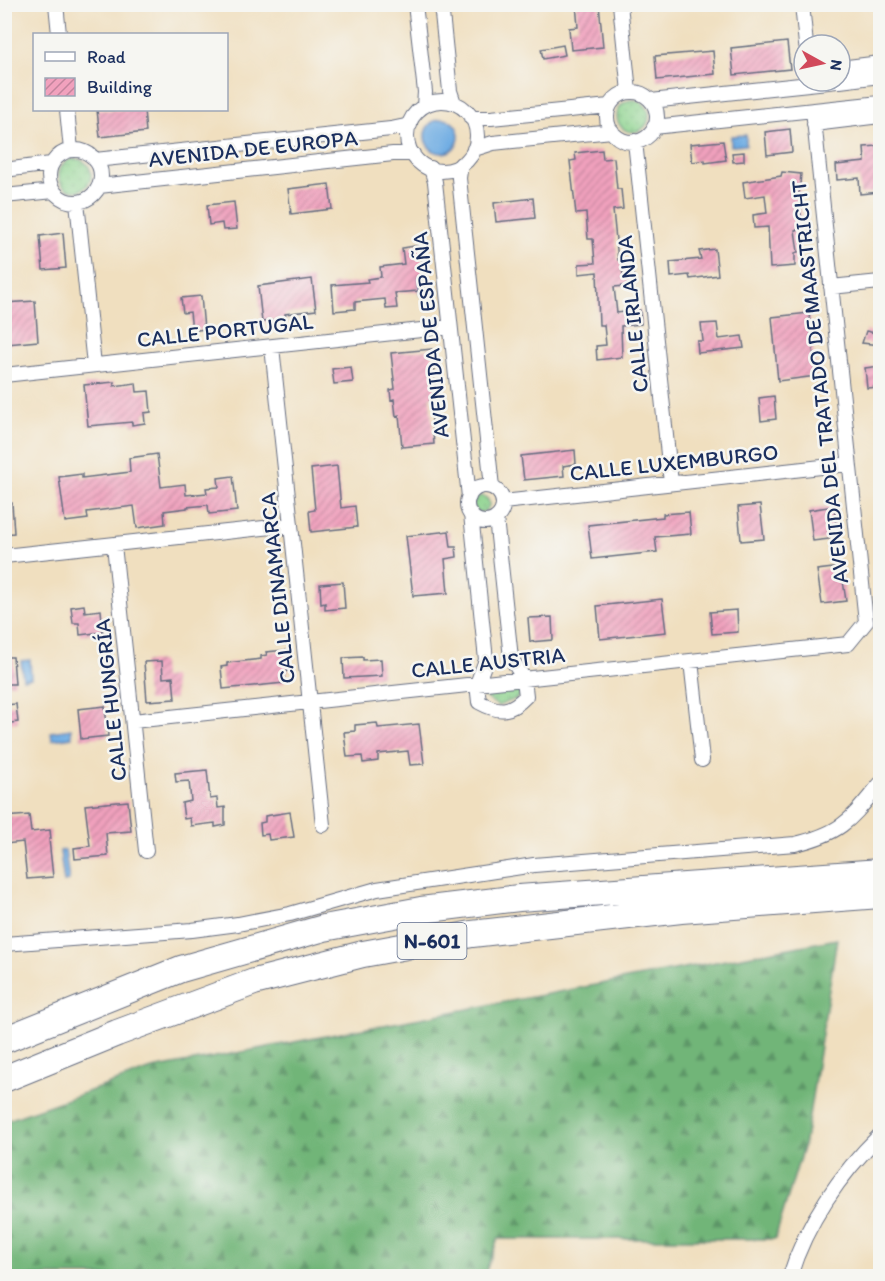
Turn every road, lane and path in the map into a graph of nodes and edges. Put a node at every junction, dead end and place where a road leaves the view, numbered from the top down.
1 (56, 4) edge
2 (416, 4) edge
3 (441, 4) edge
4 (620, 4) edge
5 (802, 4) edge
6 (59, 33) edge
7 (805, 33) edge
8 (880, 63) edge
9 (852, 66) edge
10 (880, 76) edge
11 (852, 79) edge
12 (792, 85) edge
13 (628, 93) junction
14 (651, 101) junction
15 (454, 103) junction
16 (880, 103) edge
17 (424, 106) junction
18 (609, 106) junction
19 (67, 111) edge
20 (880, 116) edge
21 (813, 117) junction
22 (471, 118) junction
23 (410, 125) junction
24 (654, 127) junction
25 (612, 131) junction
26 (635, 141) junction
27 (474, 149) junction
28 (71, 150) junction
29 (413, 154) junction
30 (95, 160) junction
31 (51, 164) junction
32 (461, 165) junction
33 (431, 168) junction
34 (4, 170) edge
35 (99, 186) junction
36 (54, 191) junction
37 (4, 196) edge
38 (77, 202) junction
39 (880, 282) edge
40 (831, 287) junction
41 (449, 327) junction
42 (272, 346) junction
43 (94, 365) junction
44 (4, 375) edge
45 (849, 464) junction
46 (671, 483) junction
47 (492, 487) junction
48 (469, 497) junction
49 (503, 502) junction
50 (471, 514) junction
51 (496, 518) junction
52 (291, 525) junction
53 (114, 545) junction
54 (4, 556) edge
55 (848, 644) joint
56 (691, 661) junction
57 (524, 679) junction
58 (477, 684) junction
59 (310, 702) junction
60 (133, 721) junction
61 (702, 760) dead end
62 (880, 784) edge
63 (323, 825) dead end
64 (146, 851) dead end
65 (880, 872) edge
66 (880, 895) edge
67 (4, 944) edge
68 (181, 969) junction
69 (4, 1031) edge
70 (4, 1040) edge
71 (4, 1078) edge
72 (880, 1135) edge
73 (790, 1276) edge

1 - 6 street
2 - 17 street
3 - 15 street
4 - 13 street
5 - 7 street
8 - 9 street
10 - 11 street
12 - 14 street
13 - 14 street
13 - 18 street
14 - 24 street
15 - 17 street
15 - 22 street
16 - 21 street
17 - 23 street
18 - 22 street
18 - 25 street
19 - 28 street
20 - 21 street
21 - 24 street
21 - 40 street, AVENIDA DEL TRATADO DE MAASTRICHT
22 - 27 street
23 - 29 street
23 - 30 street, AVENIDA DE EUROPA
24 - 26 street
25 - 26 street
25 - 27 street
26 - 46 street, CALLE IRLANDA
27 - 32 street
28 - 30 street
28 - 31 street
29 - 33 street
29 - 35 street, AVENIDA DE EUROPA
30 - 35 street
31 - 34 street
31 - 36 street
32 - 33 street
32 - 47 street, AVENIDA DE ESPAÑA
33 - 41 street, AVENIDA DE ESPAÑA
35 - 38 street
36 - 37 street
36 - 38 street
38 - 43 street
39 - 40 street
40 - 45 street, AVENIDA DEL TRATADO DE MAASTRICHT
41 - 42 street, CALLE PORTUGAL
41 - 48 street, AVENIDA DE ESPAÑA
42 - 43 street, CALLE PORTUGAL
42 - 52 street, CALLE DINAMARCA
43 - 44 street, CALLE PORTUGAL
45 - 46 street, CALLE LUXEMBURGO
45 - 55 street, AVENIDA DEL TRATADO DE MAASTRICHT
46 - 49 street, CALLE LUXEMBURGO
47 - 48 street
47 - 49 street
48 - 50 street
49 - 51 street
50 - 51 street
50 - 58 street
51 - 57 street
52 - 53 street
52 - 59 street, CALLE DINAMARCA
53 - 54 street
53 - 60 street, CALLE HUNGRÍA
55 - 56 street, CALLE AUSTRIA
56 - 57 street, CALLE AUSTRIA
56 - 61 street
57 - 58 street, CALLE AUSTRIA
57 - 58 street
58 - 59 street, CALLE AUSTRIA
59 - 60 street, CALLE AUSTRIA
59 - 63 street, CALLE DINAMARCA
60 - 64 street, CALLE HUNGRÍA
62 - 67 street
65 - 68 highway, N-601
66 - 71 highway, N-601
68 - 69 highway
68 - 70 highway, N-601
72 - 73 street

